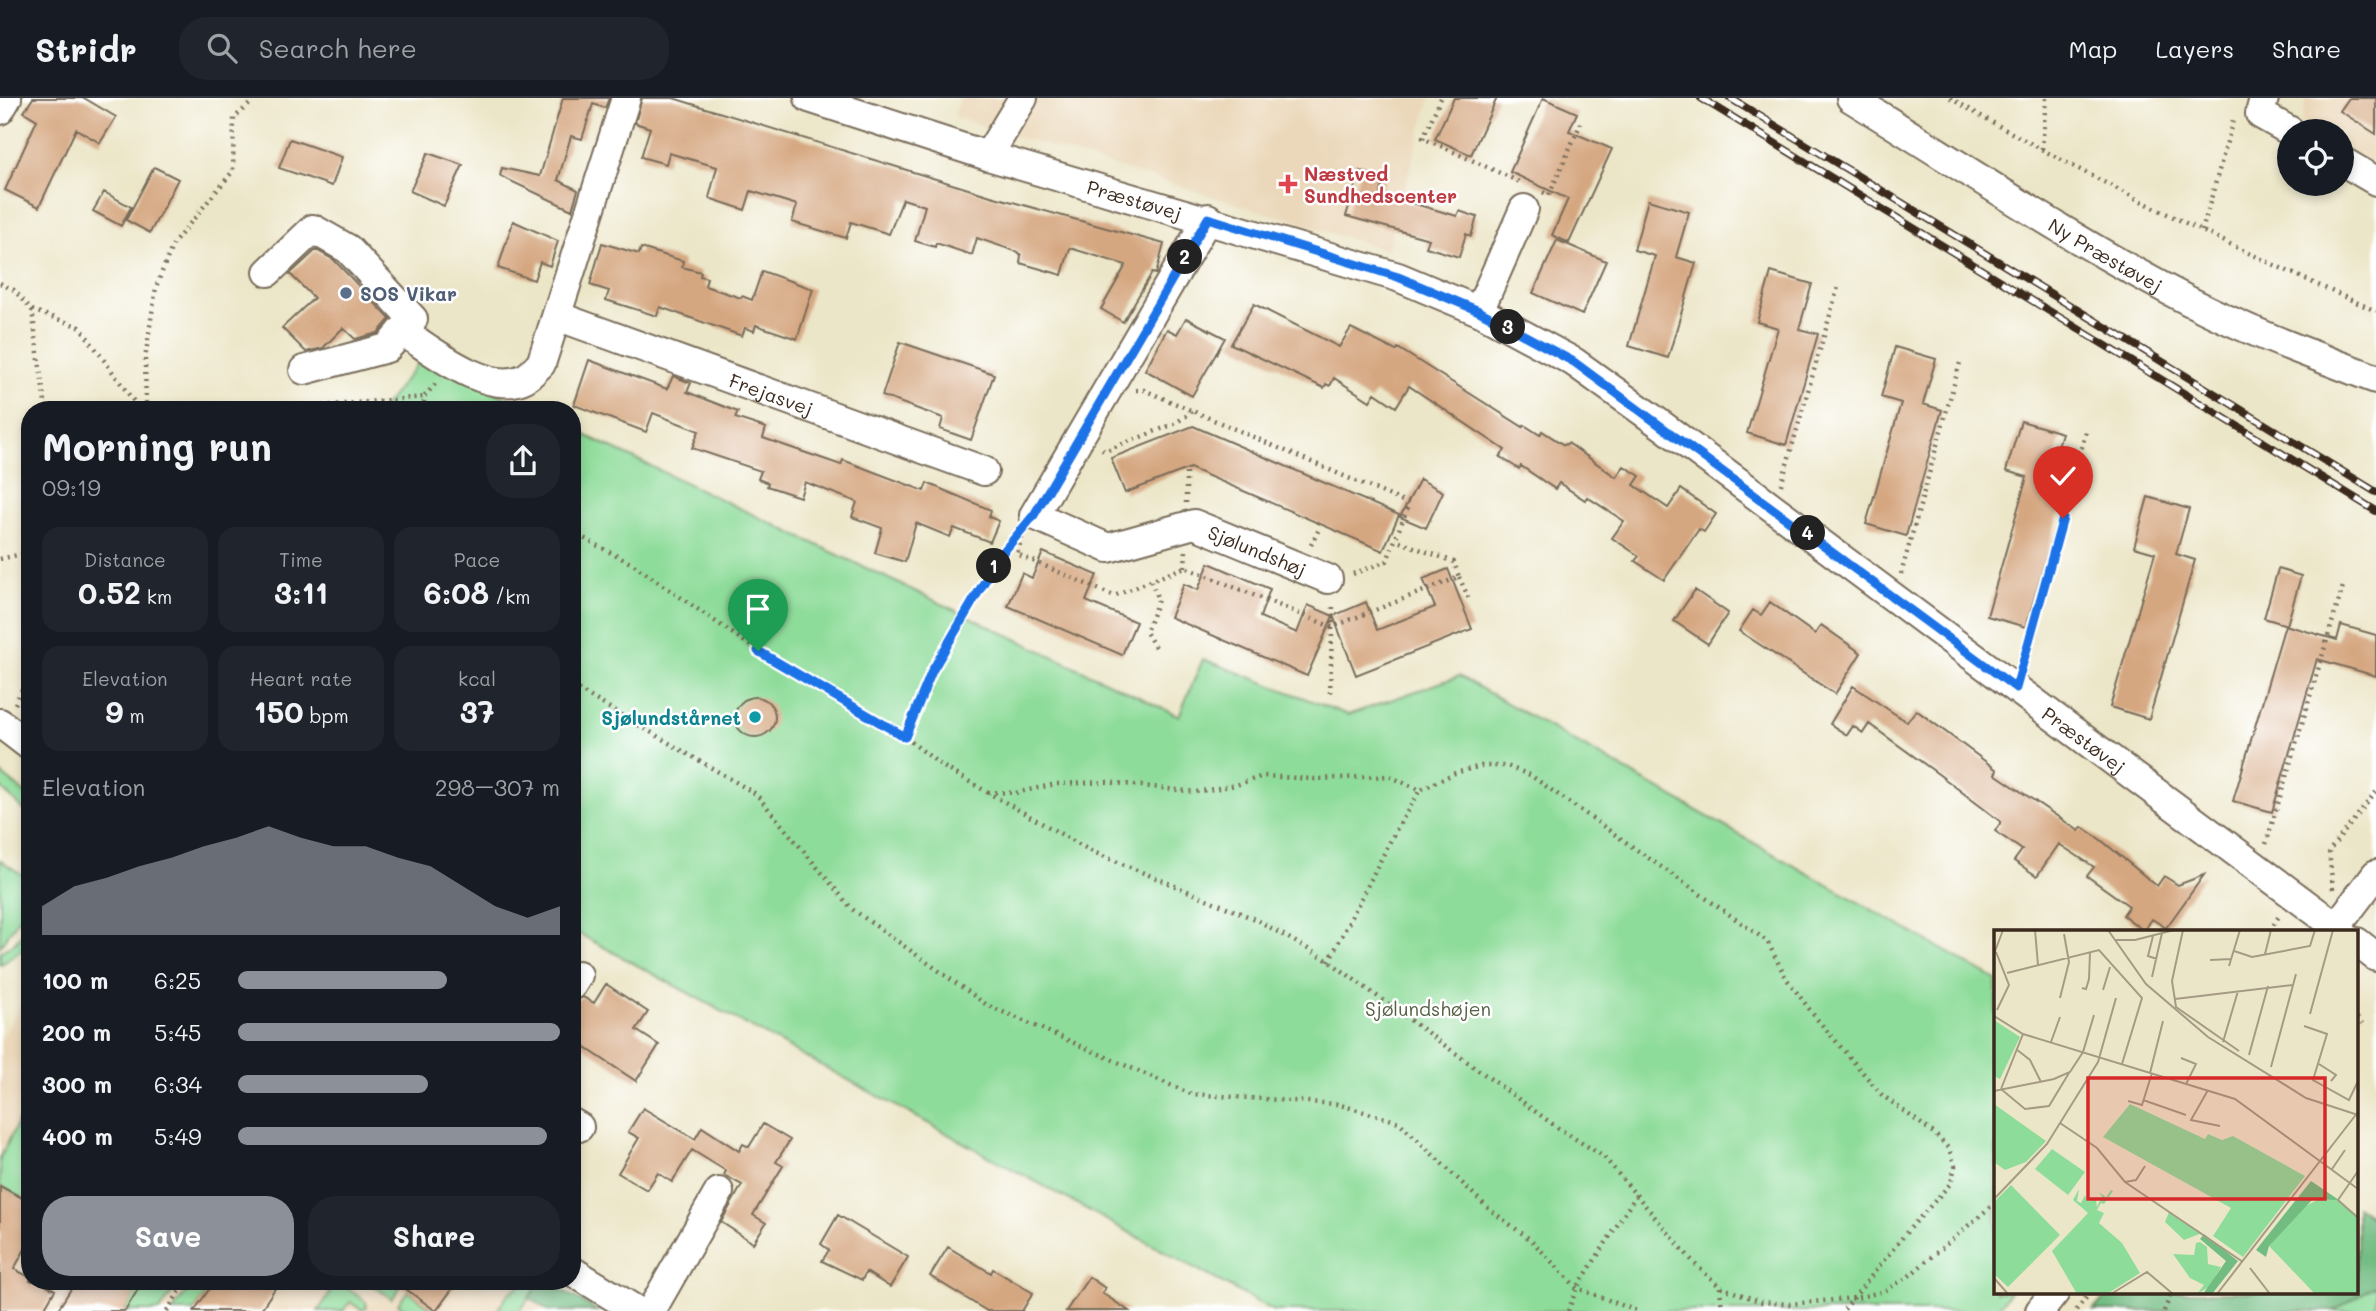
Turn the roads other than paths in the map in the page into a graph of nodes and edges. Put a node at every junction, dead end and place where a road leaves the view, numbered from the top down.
1 (7, 98) edge
2 (626, 98) edge
3 (809, 98) edge
4 (1023, 98) edge
5 (1852, 98) edge
6 (2264, 98) edge
7 (0, 110) edge
8 (2277, 124) edge
9 (988, 156) junction
10 (2354, 168) edge
11 (2376, 181) edge
12 (1532, 195) road end
13 (1208, 218) junction
14 (268, 272) dead end
15 (1479, 311) junction
16 (557, 316) junction
17 (402, 331) junction
18 (304, 370) dead end
19 (2376, 379) edge
20 (984, 471) dead end
21 (1328, 579) road end
22 (2, 725) edge
23 (21, 739) edge
24 (2376, 874) edge
25 (2338, 930) edge
26 (2344, 930) edge
27 (2358, 944) edge
28 (2376, 957) edge
29 (719, 1192) dead end
30 (581, 1277) edge
31 (2053, 1294) edge
32 (637, 1311) edge
33 (651, 1311) edge
34 (2040, 1311) edge

1 - 7 street
2 - 16 street
3 - 9 street, Præstøvej
4 - 9 street
5 - 19 street, Ny Præstøvej
6 - 8 street
9 - 13 street, Præstøvej
10 - 11 street
12 - 15 street
13 - 15 street, Præstøvej
13 - 21 street, Sjølundshøj
14 - 17 street
15 - 25 street, Præstøvej
16 - 17 street
16 - 20 street, Frejasvej
17 - 18 street
22 - 23 street
24 - 26 street
27 - 28 street, Præstøvej
29 - 33 street
30 - 32 street
31 - 34 street

